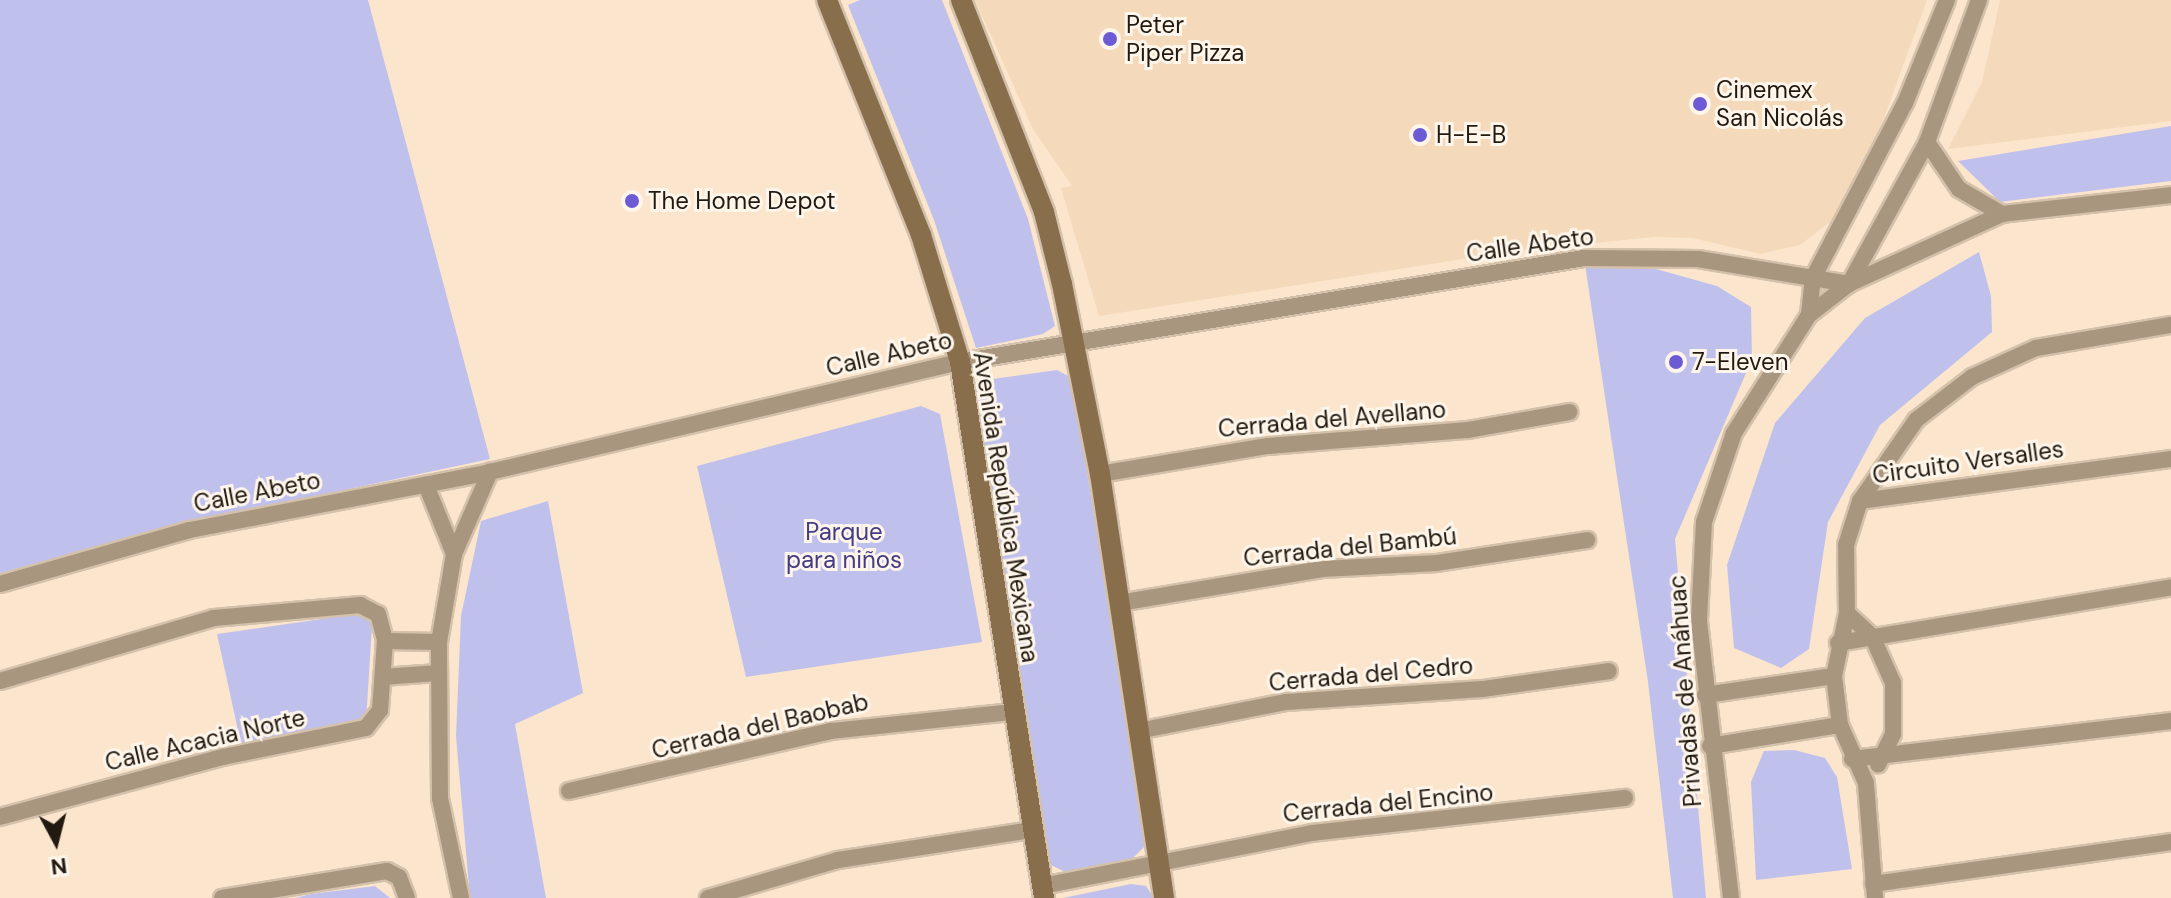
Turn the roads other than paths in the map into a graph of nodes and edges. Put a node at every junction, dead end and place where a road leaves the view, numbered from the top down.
1 (827, 0) edge
2 (961, 0) edge
3 (1947, 0) edge
4 (1979, 0) edge
5 (1927, 142) junction
6 (2171, 195) edge
7 (2002, 214) junction
8 (1813, 278) junction
9 (1849, 284) junction
10 (1809, 315) junction
11 (2171, 325) edge
12 (1076, 345) junction
13 (960, 362) junction
14 (1569, 412) dead end
15 (2171, 459) edge
16 (490, 472) junction
17 (1100, 474) junction
18 (426, 485) junction
19 (1860, 501) junction
20 (1587, 540) dead end
21 (454, 554) junction
22 (0, 584) edge
23 (2171, 587) edge
24 (1119, 603) junction
25 (1847, 613) junction
26 (1872, 636) junction
27 (385, 641) junction
28 (439, 642) junction
29 (1838, 643) junction
30 (1609, 671) dead end
31 (437, 673) junction
32 (1834, 676) junction
33 (383, 677) junction
34 (0, 681) edge
35 (1705, 695) junction
36 (1012, 712) junction
37 (2171, 721) edge
38 (1840, 725) junction
39 (1138, 731) junction
40 (1710, 746) junction
41 (1884, 758) junction
42 (1852, 759) junction
43 (1866, 783) junction
44 (569, 791) dead end
45 (1625, 798) dead end
46 (0, 817) edge
47 (1031, 830) junction
48 (2171, 842) edge
49 (1158, 864) junction
50 (1874, 891) edge
51 (1043, 892) edge
52 (222, 898) edge
53 (407, 898) edge
54 (461, 898) edge
55 (708, 898) edge
56 (1164, 898) edge
57 (1731, 898) edge

1 - 13 main road, Avenida República Mexicana
2 - 12 main road
3 - 8 street, Privadas de Anáhuac
4 - 5 street, Privadas de Anáhuac
5 - 7 street
5 - 9 street, Privadas de Anáhuac
6 - 7 street
7 - 9 street
8 - 9 street, Calle Abeto
8 - 10 street, Privadas de Anáhuac
8 - 12 street, Calle Abeto
9 - 10 street, Privadas de Anáhuac
10 - 35 street, Privadas de Anáhuac
11 - 19 street, Circuito Versalles
12 - 13 street, Calle Abeto
12 - 17 main road
13 - 16 street, Calle Abeto
13 - 36 main road, Avenida República Mexicana
14 - 17 street, Cerrada del Avellano
15 - 19 street, Circuito Versalles
16 - 18 street, Calle Abeto
16 - 21 street
17 - 24 main road
18 - 21 street
18 - 22 street, Calle Abeto
19 - 25 street
20 - 24 street, Cerrada del Bambú
21 - 28 street
23 - 26 street
24 - 39 main road
25 - 26 street
25 - 29 street
26 - 29 street
26 - 41 street
27 - 28 street
27 - 33 street, Calle Acacia Norte
27 - 34 street, Calle Acacia Norte
28 - 31 street
29 - 32 street
30 - 39 street, Cerrada del Cedro
31 - 33 street
31 - 54 street
32 - 35 street
32 - 38 street
33 - 46 street, Calle Acacia Norte
35 - 40 street, Privadas de Anáhuac
36 - 44 street, Cerrada del Baobab
36 - 47 main road, Avenida República Mexicana
37 - 41 street
38 - 40 street
38 - 42 street
39 - 49 main road
40 - 57 street, Privadas de Anáhuac
41 - 42 street
41 - 43 street
42 - 43 street
43 - 50 street
45 - 49 street, Cerrada del Encino
47 - 51 main road, Avenida República Mexicana
47 - 55 street
48 - 50 street
49 - 51 street, Cerrada del Encino
49 - 56 main road
52 - 53 street

